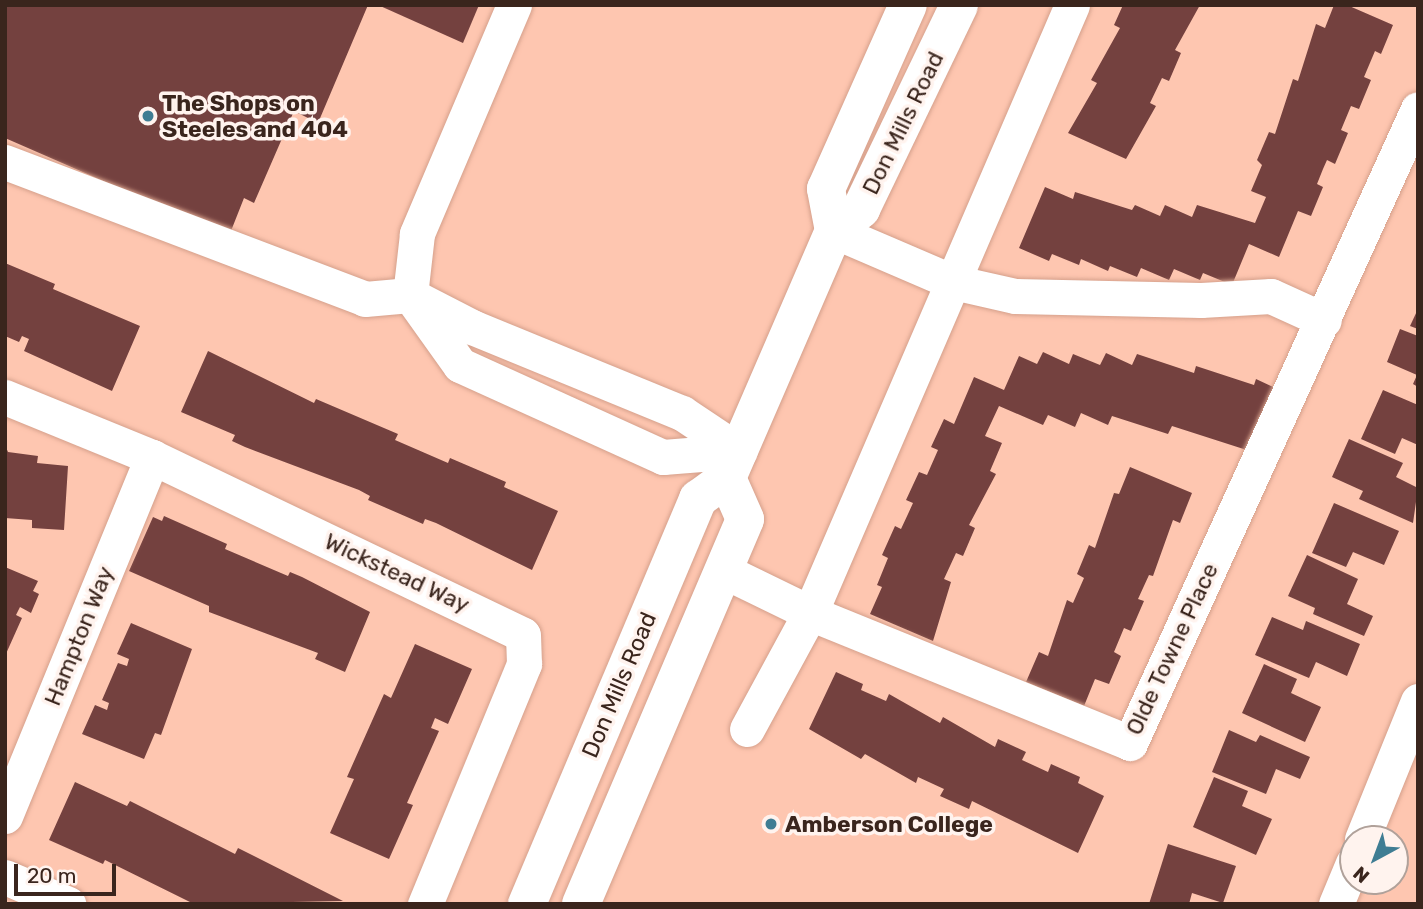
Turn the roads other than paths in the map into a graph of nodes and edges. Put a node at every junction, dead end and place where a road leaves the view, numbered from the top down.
1 (514, 5) edge
2 (908, 5) edge
3 (959, 5) edge
4 (1072, 5) edge
5 (1418, 109) edge
6 (5, 162) edge
7 (834, 232) junction
8 (953, 282) junction
9 (410, 295) junction
10 (1324, 320) junction
11 (5, 397) edge
12 (152, 457) junction
13 (733, 464) junction
14 (724, 571) junction
15 (810, 613) junction
16 (1418, 701) edge
17 (747, 729) dead end
18 (5, 816) edge
19 (1368, 825) edge
20 (5, 877) edge
21 (68, 904) edge
22 (425, 904) edge
23 (527, 904) edge
24 (581, 904) edge

1 - 9 street
2 - 7 main road, Don Mills Road
3 - 7 main road, Don Mills Road
4 - 8 street
5 - 10 street, Olde Towne Place
6 - 9 street
7 - 8 street
7 - 13 main road, Don Mills Road
8 - 10 street
8 - 15 street
9 - 13 street
9 - 13 street
10 - 15 street, Olde Towne Place
11 - 12 street, Wickstead Way
12 - 18 street, Hampton Way
12 - 22 street, Wickstead Way
13 - 14 main road
13 - 23 main road, Don Mills Road
14 - 15 street, Olde Towne Place
14 - 24 main road
15 - 17 street
16 - 19 street
20 - 21 street

